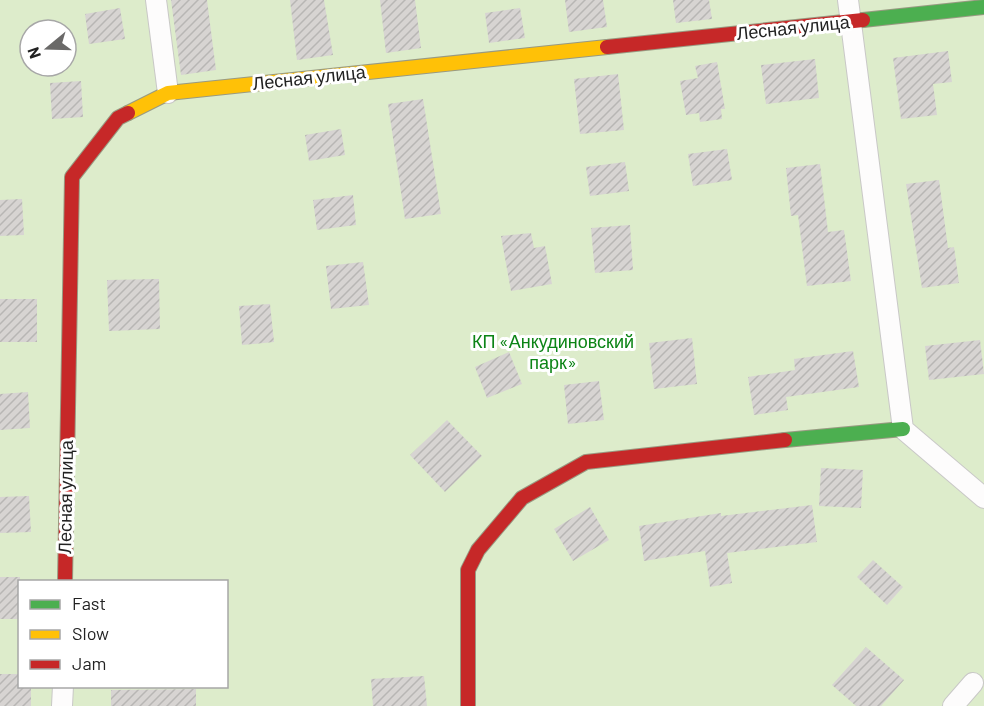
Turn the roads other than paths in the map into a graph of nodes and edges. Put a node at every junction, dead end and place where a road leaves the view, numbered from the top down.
1 (156, 0) edge
2 (848, 0) edge
3 (984, 7) edge
4 (851, 21) junction
5 (168, 93) junction
6 (903, 429) junction
7 (984, 498) edge
8 (65, 580) edge
9 (973, 683) dead end
10 (63, 688) edge
11 (62, 706) edge
12 (468, 706) edge
13 (953, 706) edge

1 - 5 street
2 - 4 street
3 - 4 street, Лесная улица
4 - 5 street, Лесная улица
4 - 6 street
5 - 8 street, Лесная улица
6 - 7 street
6 - 12 street
9 - 13 street
10 - 11 street

